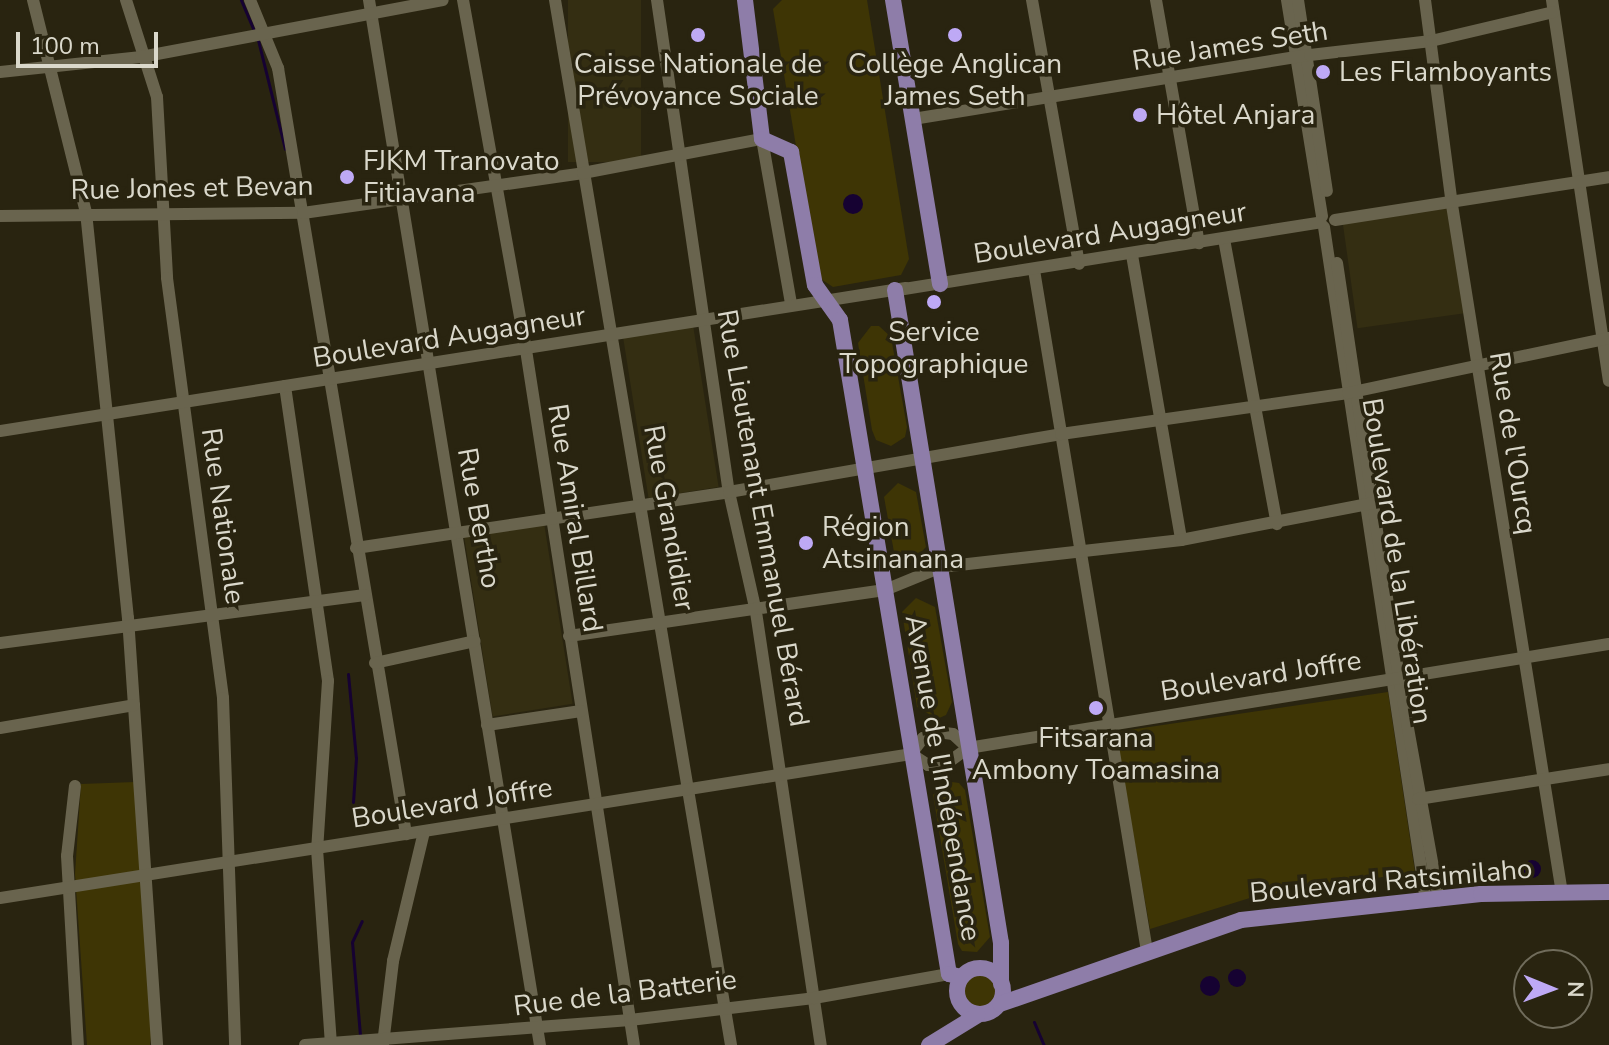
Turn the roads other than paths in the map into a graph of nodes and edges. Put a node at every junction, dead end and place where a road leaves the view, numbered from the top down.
1 (33, 0) edge
2 (126, 0) edge
3 (250, 0) edge
4 (369, 0) edge
5 (443, 0) edge
6 (463, 0) edge
7 (555, 0) edge
8 (657, 0) edge
9 (745, 0) edge
10 (893, 0) edge
11 (1032, 0) edge
12 (1156, 0) edge
13 (1287, 0) edge
14 (1298, 0) edge
15 (1425, 0) edge
16 (1553, 6) edge
17 (372, 17) junction
18 (266, 36) junction
19 (1431, 41) junction
20 (141, 57) junction
21 (1304, 58) junction
22 (50, 65) junction
23 (0, 72) edge
24 (1169, 81) junction
25 (1049, 99) junction
26 (913, 119) junction
27 (762, 139) junction
28 (682, 153) junction
29 (583, 173) junction
30 (1609, 177) edge
31 (1581, 181) junction
32 (496, 186) junction
33 (400, 201) junction
34 (1452, 205) junction
35 (86, 212) junction
36 (303, 213) junction
37 (166, 214) junction
38 (0, 216) edge
39 (1327, 221) junction
40 (1224, 239) junction
41 (1199, 243) junction
42 (1132, 255) junction
43 (1079, 264) junction
44 (1034, 270) junction
45 (940, 284) junction
46 (900, 289) junction
47 (827, 301) junction
48 (791, 304) junction
49 (704, 319) junction
50 (612, 336) junction
51 (1606, 339) edge
52 (526, 350) junction
53 (427, 365) junction
54 (1477, 367) junction
55 (331, 381) junction
56 (1609, 381) edge
57 (285, 386) junction
58 (1352, 390) junction
59 (182, 402) junction
60 (1255, 403) junction
61 (109, 413) junction
62 (1163, 419) junction
63 (0, 431) edge
64 (1061, 434) junction
65 (924, 458) junction
66 (864, 469) junction
67 (729, 492) junction
68 (1369, 503) junction
69 (642, 504) junction
70 (551, 515) junction
71 (1277, 524) junction
72 (457, 530) junction
73 (1181, 540) junction
74 (356, 548) junction
75 (1082, 554) junction
76 (941, 567) junction
77 (885, 590) junction
78 (365, 595) junction
79 (317, 604) junction
80 (756, 612) junction
81 (213, 616) junction
82 (663, 624) junction
83 (129, 630) junction
84 (569, 636) junction
85 (475, 641) junction
86 (0, 643) edge
87 (1609, 644) edge
88 (1523, 656) junction
89 (375, 663) junction
90 (1394, 679) junction
91 (134, 705) junction
92 (581, 711) junction
93 (487, 725) junction
94 (1107, 726) junction
95 (0, 728) edge
96 (968, 748) junction
97 (911, 754) junction
98 (1609, 769) edge
99 (782, 775) junction
100 (1546, 778) junction
101 (75, 786) dead end
102 (690, 789) junction
103 (1418, 799) junction
104 (596, 804) junction
105 (503, 819) junction
106 (424, 832) junction
107 (406, 834) junction
108 (317, 849) junction
109 (231, 862) junction
110 (148, 875) junction
111 (69, 888) junction
112 (1609, 892) edge
113 (1562, 893) junction
114 (0, 898) edge
115 (1432, 900) junction
116 (1147, 951) junction
117 (955, 976) junction
118 (1001, 984) junction
119 (814, 998) junction
120 (1000, 1004) junction
121 (724, 1005) junction
122 (978, 1015) junction
123 (630, 1020) junction
124 (538, 1029) junction
125 (383, 1042) edge
126 (78, 1045) edge
127 (157, 1045) edge
128 (235, 1045) edge
129 (305, 1045) edge
130 (331, 1045) edge
131 (540, 1045) edge
132 (634, 1045) edge
133 (731, 1045) edge
134 (821, 1045) edge
135 (929, 1045) edge

1 - 22 street
2 - 20 street, Rue Nationale
3 - 18 street
4 - 17 street, Rue Bertho
5 - 17 street
6 - 32 street, Rue Amiral Billard
7 - 29 street, Rue Grandidier
8 - 28 street, Rue Lieutenant Emmanuel Bérard
9 - 27 main road
10 - 26 main road
11 - 25 street
12 - 24 street
13 - 21 street, Boulevard de la Libération
14 - 21 street, Boulevard de la Libération
15 - 19 street, Rue de l'Ourcq
16 - 19 street, Rue James Seth
16 - 31 street
17 - 18 street
17 - 33 street, Rue Bertho
18 - 20 street
18 - 36 street
19 - 21 street, Rue James Seth
19 - 34 street, Rue de l'Ourcq
20 - 22 street
20 - 37 street, Rue Nationale
21 - 24 street, Rue James Seth
21 - 39 street, Boulevard de la Libération
22 - 23 street
22 - 35 street
24 - 25 street, Rue James Seth
24 - 41 street
25 - 26 street, Rue James Seth
25 - 43 street
26 - 45 main road
27 - 28 street, Rue Jones et Bevan
27 - 47 main road, Avenue de l'Indépendance
27 - 48 street
28 - 29 street, Rue Jones et Bevan
28 - 49 street, Rue Lieutenant Emmanuel Bérard
29 - 32 street, Rue Jones et Bevan
29 - 50 street, Rue Grandidier
30 - 31 street, Boulevard Augagneur
31 - 34 street, Boulevard Augagneur
31 - 51 street
32 - 33 street, Rue Jones et Bevan
32 - 52 street, Rue Amiral Billard
33 - 36 street, Rue Jones et Bevan
33 - 53 street, Rue Bertho
34 - 39 street, Boulevard Augagneur
34 - 54 street, Rue de l'Ourcq
35 - 37 street, Rue Jones et Bevan
35 - 38 street, Rue Jones et Bevan
35 - 61 street
36 - 37 street, Rue Jones et Bevan
36 - 55 street
37 - 59 street, Rue Nationale
39 - 40 street, Boulevard Augagneur
39 - 58 street, Boulevard de la Libération
40 - 41 street, Boulevard Augagneur
40 - 60 street
41 - 42 street, Boulevard Augagneur
42 - 43 street, Boulevard Augagneur
42 - 62 street
43 - 44 street, Boulevard Augagneur
44 - 45 street, Boulevard Augagneur
44 - 64 street
45 - 46 street, Boulevard Augagneur
46 - 47 street, Boulevard Augagneur
46 - 65 main road, Avenue de l'Indépendance
47 - 48 street, Boulevard Augagneur
47 - 66 main road, Avenue de l'Indépendance
48 - 49 street, Boulevard Augagneur
49 - 50 street, Boulevard Augagneur
49 - 67 street, Rue Lieutenant Emmanuel Bérard
50 - 52 street, Boulevard Augagneur
50 - 69 street, Rue Grandidier
51 - 54 street
51 - 56 street
52 - 53 street, Boulevard Augagneur
52 - 70 street, Rue Amiral Billard
53 - 55 street, Boulevard Augagneur
53 - 72 street, Rue Bertho
54 - 58 street
54 - 88 street, Rue de l'Ourcq
55 - 57 street, Boulevard Augagneur
55 - 74 street
57 - 59 street, Boulevard Augagneur
57 - 79 street
58 - 60 street
58 - 68 street, Boulevard de la Libération
59 - 61 street, Boulevard Augagneur
59 - 81 street, Rue Nationale
60 - 62 street
60 - 71 street
61 - 63 street, Boulevard Augagneur
61 - 83 street
62 - 64 street
62 - 73 street
64 - 65 street
64 - 75 street
65 - 66 street
65 - 76 main road, Avenue de l'Indépendance
66 - 67 street
66 - 77 main road, Avenue de l'Indépendance
67 - 69 street
67 - 80 street, Rue Lieutenant Emmanuel Bérard
68 - 71 street
68 - 90 street, Boulevard de la Libération
69 - 70 street
69 - 82 street, Rue Grandidier
70 - 72 street
70 - 84 street, Rue Amiral Billard
71 - 73 street
72 - 74 street
72 - 85 street, Rue Bertho
73 - 75 street
74 - 78 street
75 - 76 street
75 - 94 street
76 - 77 street
76 - 96 main road, Avenue de l'Indépendance
77 - 80 street
77 - 97 main road, Avenue de l'Indépendance
78 - 79 street
78 - 89 street
79 - 81 street
79 - 108 street
80 - 82 street
80 - 99 street, Rue Lieutenant Emmanuel Bérard
81 - 83 street
81 - 109 street, Rue Nationale
82 - 84 street
82 - 102 street, Rue Grandidier
83 - 86 street
83 - 91 street
84 - 92 street, Rue Amiral Billard
85 - 89 street
85 - 93 street, Rue Bertho
87 - 88 street, Boulevard Joffre
88 - 90 street, Boulevard Joffre
88 - 100 street, Rue de l'Ourcq
89 - 107 street
90 - 94 street, Boulevard Joffre
90 - 103 street, Boulevard de la Libération
90 - 115 street, Boulevard de la Libération
91 - 95 street
91 - 110 street
92 - 93 street
92 - 104 street, Rue Amiral Billard
93 - 105 street, Rue Bertho
94 - 96 street, Boulevard Joffre
94 - 116 street
96 - 97 street
96 - 97 street
96 - 118 main road, Avenue de l'Indépendance
97 - 99 street, Boulevard Joffre
97 - 117 main road, Avenue de l'Indépendance
98 - 100 street
99 - 102 street, Boulevard Joffre
99 - 119 street, Rue Lieutenant Emmanuel Bérard
100 - 103 street
100 - 113 street, Rue de l'Ourcq
101 - 111 street
102 - 104 street, Boulevard Joffre
102 - 121 street, Rue Grandidier
103 - 115 street, Boulevard de la Libération
104 - 105 street, Boulevard Joffre
104 - 123 street, Rue Amiral Billard
105 - 106 street, Boulevard Joffre
105 - 124 street, Rue Bertho
106 - 107 street, Boulevard Joffre
106 - 125 street
107 - 108 street, Boulevard Joffre
108 - 109 street, Boulevard Joffre
108 - 130 street
109 - 110 street, Boulevard Joffre
109 - 128 street, Rue Nationale
110 - 111 street, Boulevard Joffre
110 - 127 street
111 - 114 street, Boulevard Joffre
111 - 126 street
112 - 113 main road, Boulevard Ratsimilaho
113 - 115 main road, Boulevard Ratsimilaho
115 - 116 main road, Boulevard Ratsimilaho
116 - 120 main road, Boulevard Ratsimilaho
117 - 118 main road
117 - 119 street, Rue de la Batterie
117 - 122 main road
118 - 120 main road
119 - 121 street, Rue de la Batterie
119 - 134 street, Rue Lieutenant Emmanuel Bérard
120 - 122 main road
121 - 123 street, Rue de la Batterie
121 - 133 street, Rue Grandidier
122 - 135 main road
123 - 124 street, Rue de la Batterie
123 - 132 street, Rue Amiral Billard
124 - 125 street, Rue de la Batterie
124 - 131 street, Rue Bertho
125 - 130 street, Rue de la Batterie
129 - 130 street, Rue de la Batterie

